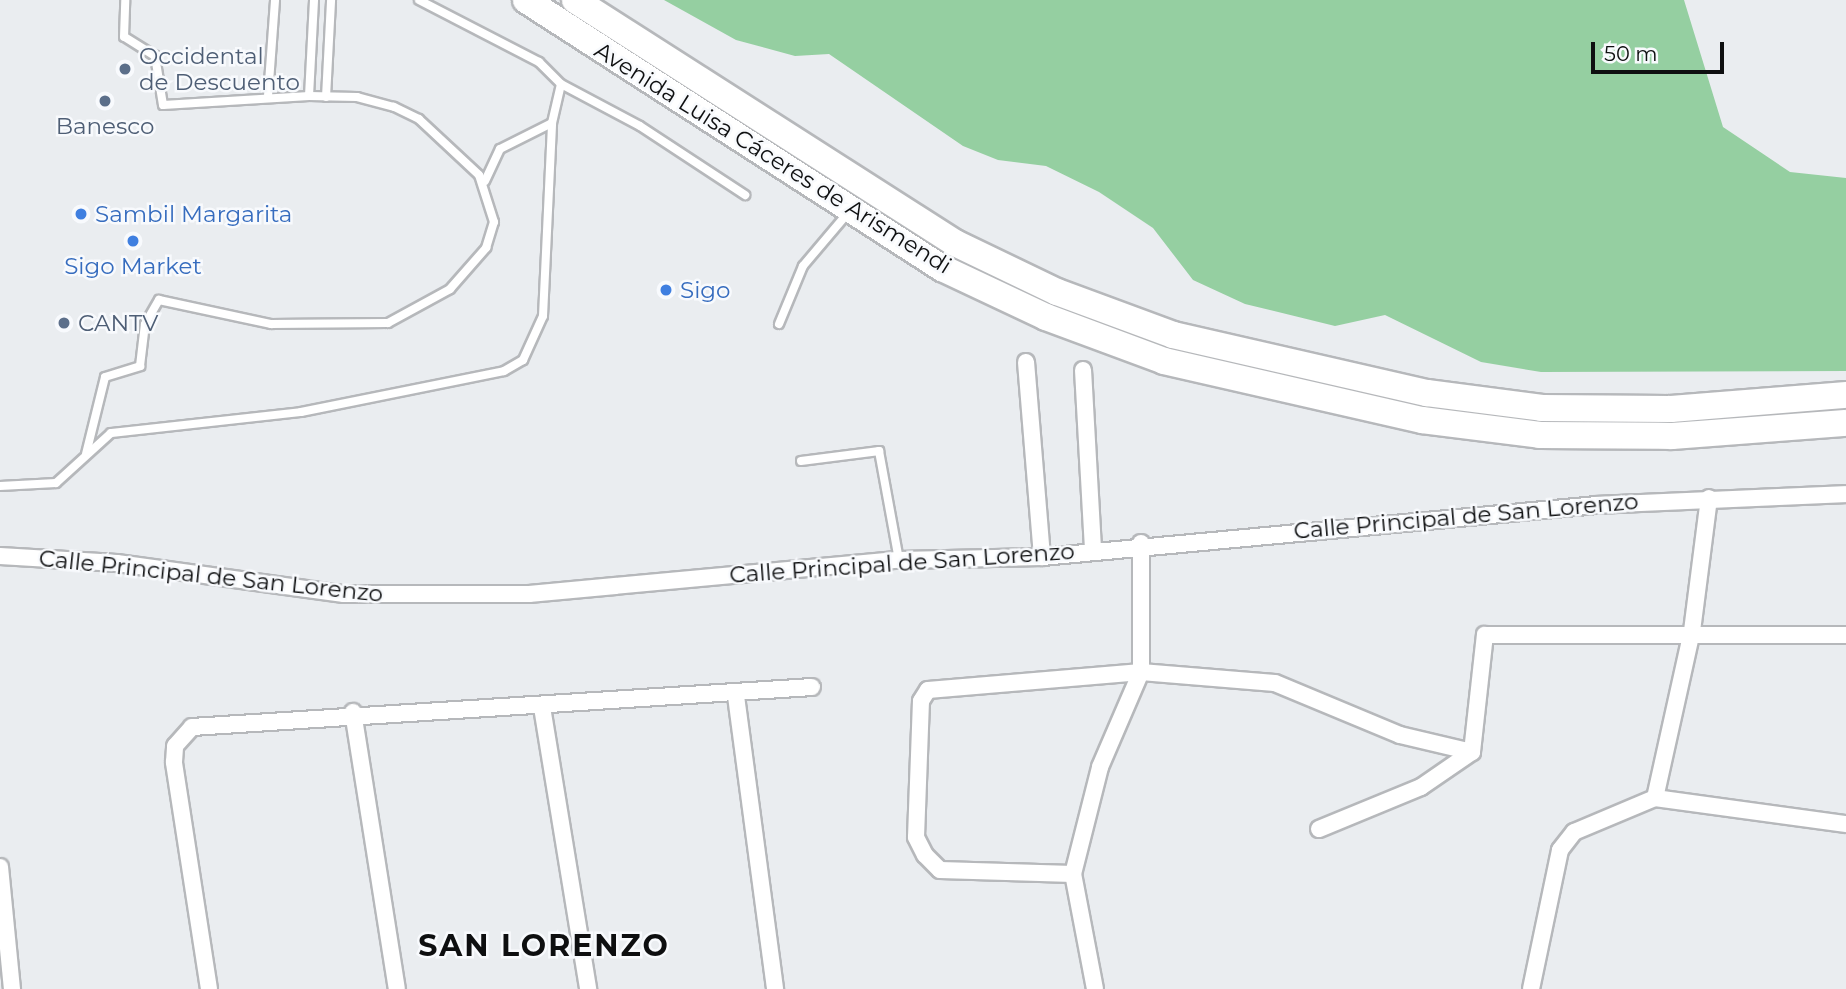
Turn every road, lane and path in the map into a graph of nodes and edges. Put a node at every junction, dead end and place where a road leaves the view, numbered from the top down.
1 (125, 0) edge
2 (275, 0) edge
3 (314, 0) edge
4 (331, 0) edge
5 (419, 0) edge
6 (517, 0) edge
7 (526, 0) edge
8 (575, 0) edge
9 (583, 38) junction
10 (561, 84) junction
11 (268, 96) junction
12 (309, 96) junction
13 (326, 97) junction
14 (552, 123) junction
15 (485, 181) junction
16 (745, 195) dead end
17 (850, 212) junction
18 (779, 324) dead end
19 (1026, 362) dead end
20 (1083, 370) dead end
21 (1846, 395) edge
22 (1846, 422) edge
23 (86, 454) junction
24 (801, 461) dead end
25 (0, 486) edge
26 (1846, 494) edge
27 (1709, 498) junction
28 (1141, 543) junction
29 (1093, 548) junction
30 (0, 556) edge
31 (1042, 557) junction
32 (899, 560) junction
33 (1692, 631) junction
34 (1846, 635) edge
35 (1141, 673) junction
36 (812, 687) dead end
37 (736, 696) junction
38 (542, 707) junction
39 (353, 712) junction
40 (1472, 752) junction
41 (1655, 798) junction
42 (1846, 824) edge
43 (1319, 829) dead end
44 (0, 867) edge
45 (1073, 874) junction
46 (1096, 988) edge
47 (12, 989) edge
48 (209, 989) edge
49 (397, 989) edge
50 (588, 989) edge
51 (775, 989) edge
52 (1531, 989) edge

1 - 11 lane
2 - 11 lane
3 - 12 lane
4 - 13 lane
5 - 10 lane
6 - 9 lane
7 - 9 main road, Avenida Luisa Cáceres de Arismendi
8 - 21 main road, Avenida Luisa Cáceres de Arismendi
9 - 17 main road, Avenida Luisa Cáceres de Arismendi
10 - 14 lane
10 - 16 lane
11 - 12 lane
12 - 13 lane
13 - 15 lane
14 - 15 lane
14 - 23 lane
15 - 23 lane
17 - 18 lane
17 - 22 main road, Avenida Luisa Cáceres de Arismendi
19 - 31 street
20 - 29 street
23 - 25 lane
24 - 32 lane
26 - 27 street, Calle Principal de San Lorenzo
27 - 28 street, Calle Principal de San Lorenzo
27 - 33 street
28 - 29 street, Calle Principal de San Lorenzo
28 - 35 street
29 - 31 street, Calle Principal de San Lorenzo
30 - 32 street, Calle Principal de San Lorenzo
31 - 32 street, Calle Principal de San Lorenzo
33 - 34 street
33 - 40 street
33 - 41 street
35 - 40 street
35 - 45 street
35 - 45 street
36 - 37 street
37 - 38 street
37 - 51 street
38 - 39 street
38 - 50 street
39 - 48 street
39 - 49 street
40 - 43 street
41 - 42 street
41 - 52 street
44 - 47 street
45 - 46 street

